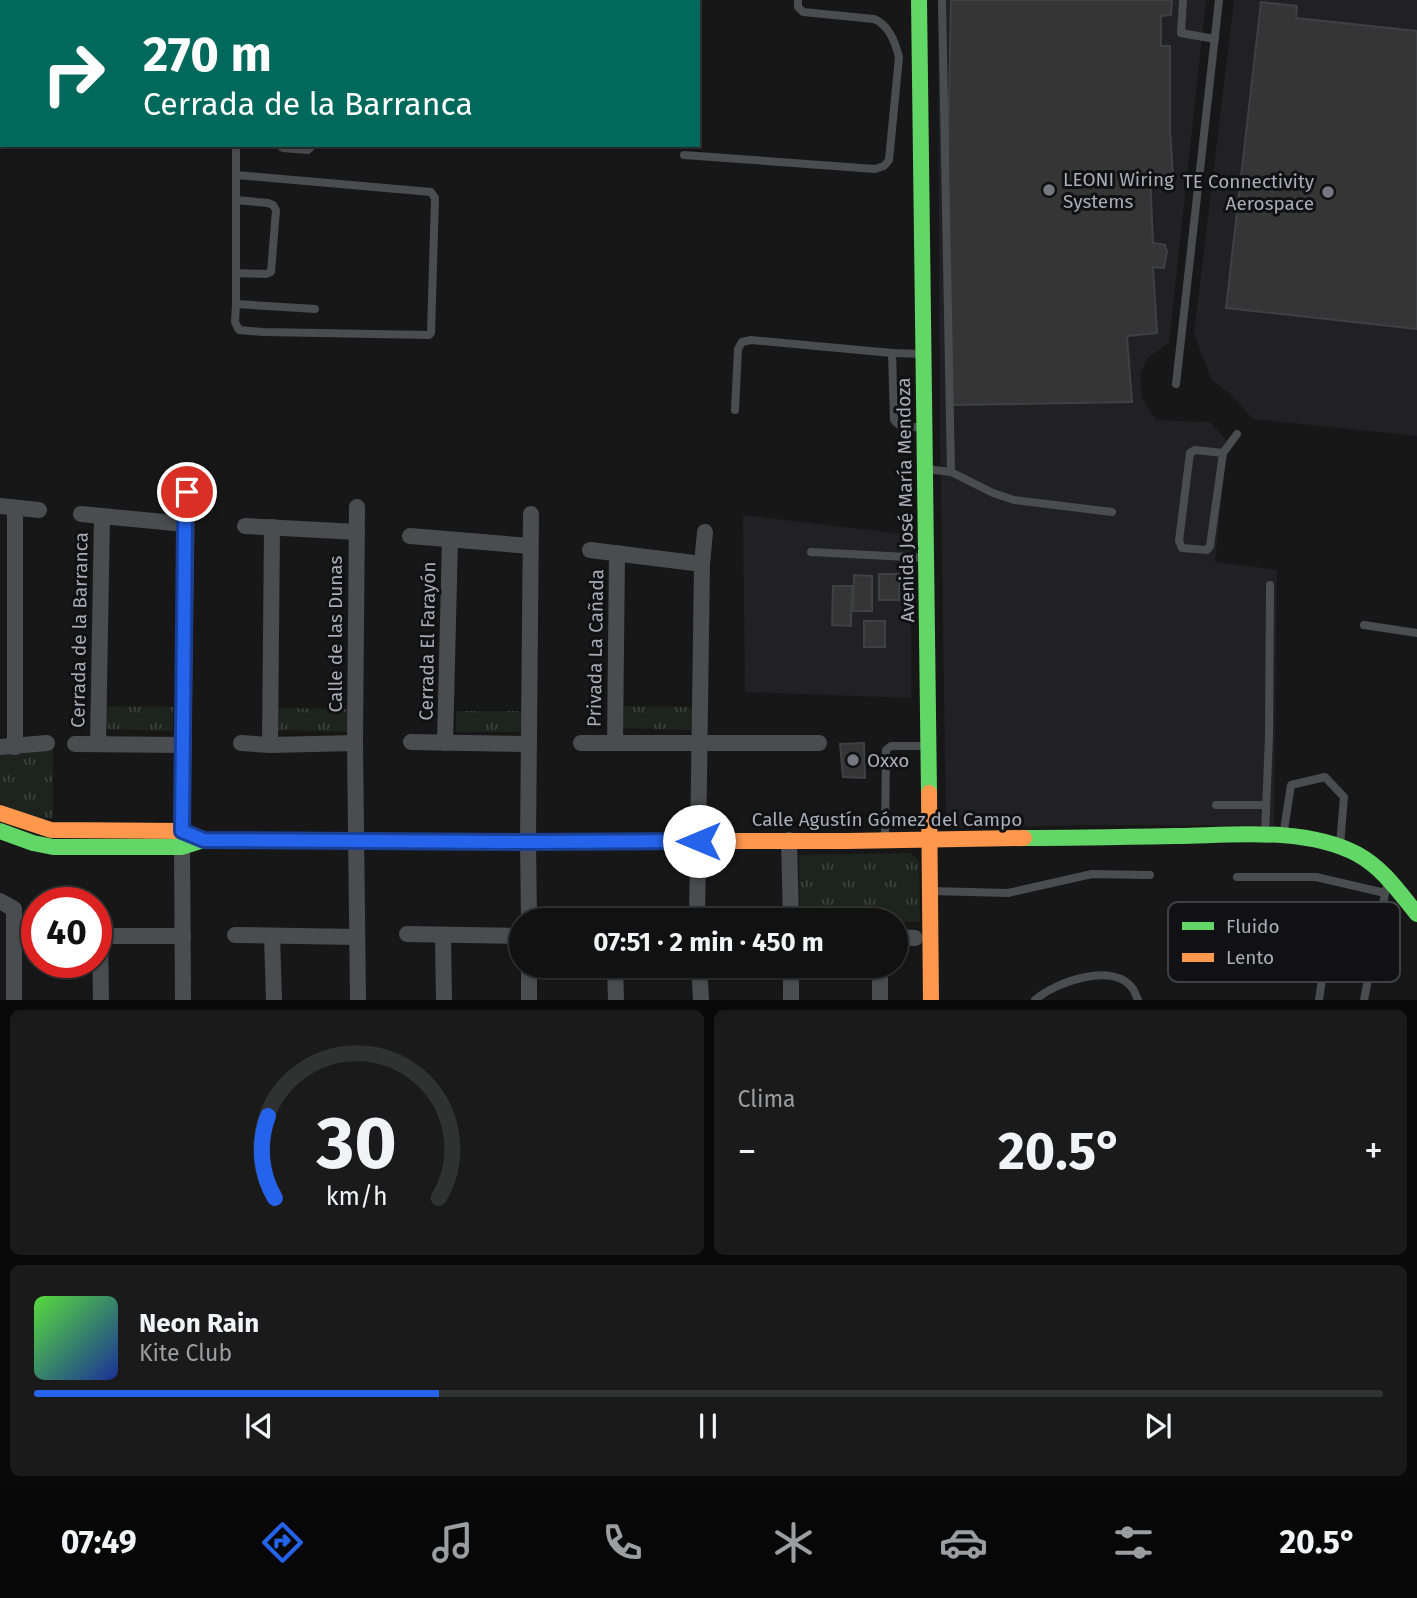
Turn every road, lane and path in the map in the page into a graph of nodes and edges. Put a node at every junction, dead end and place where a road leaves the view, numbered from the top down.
1 (798, 0) edge
2 (919, 0) edge
3 (942, 0) edge
4 (1183, 0) edge
5 (1219, 0) edge
6 (1215, 39) junction
7 (236, 147) edge
8 (282, 147) edge
9 (311, 147) edge
10 (684, 155) dead end
11 (236, 175) junction
12 (236, 200) junction
13 (236, 273) junction
14 (236, 304) junction
15 (315, 309) dead end
16 (892, 353) junction
17 (924, 354) junction
18 (1176, 384) dead end
19 (735, 410) dead end
20 (926, 428) junction
21 (1237, 434) dead end
22 (1223, 453) junction
23 (926, 469) junction
24 (951, 472) junction
25 (187, 492) dead end
26 (8, 507) edge
27 (357, 507) dead end
28 (39, 510) dead end
29 (1112, 512) dead end
30 (81, 514) dead end
31 (531, 514) dead end
32 (102, 516) junction
33 (185, 524) junction
34 (245, 526) dead end
35 (271, 527) junction
36 (357, 532) junction
37 (705, 532) dead end
38 (410, 537) dead end
39 (450, 540) junction
40 (530, 546) junction
41 (590, 550) dead end
42 (811, 552) dead end
43 (617, 553) junction
44 (927, 558) junction
45 (702, 564) junction
46 (1270, 585) dead end
47 (1364, 625) dead end
48 (1417, 634) edge
49 (411, 742) dead end
50 (47, 743) dead end
51 (241, 743) dead end
52 (355, 743) junction
53 (445, 743) junction
54 (581, 743) dead end
55 (615, 743) junction
56 (699, 743) junction
57 (820, 743) dead end
58 (75, 744) dead end
59 (99, 744) junction
60 (528, 744) junction
61 (184, 745) junction
62 (270, 745) junction
63 (930, 746) junction
64 (8, 747) edge
65 (1216, 805) dead end
66 (1266, 805) junction
67 (4, 814) edge
68 (2, 832) edge
69 (1265, 835) junction
70 (1283, 836) junction
71 (182, 839) junction
72 (357, 840) junction
73 (789, 840) junction
74 (931, 840) junction
75 (699, 841) junction
76 (885, 841) junction
77 (528, 842) junction
78 (1340, 848) junction
79 (1150, 875) dead end
80 (1237, 877) dead end
81 (1386, 886) junction
82 (931, 891) junction
83 (0, 901) edge
84 (1383, 902) edge
85 (529, 908) edge
86 (697, 908) edge
87 (791, 908) edge
88 (1417, 914) edge
89 (407, 934) dead end
90 (235, 935) dead end
91 (443, 935) junction
92 (112, 936) edge
93 (183, 936) junction
94 (272, 936) junction
95 (509, 936) edge
96 (357, 937) junction
97 (908, 938) edge
98 (915, 938) dead end
99 (100, 978) edge
100 (529, 978) edge
101 (615, 978) edge
102 (700, 978) edge
103 (791, 978) edge
104 (880, 978) edge
105 (14, 999) edge
106 (101, 999) edge
107 (183, 999) edge
108 (274, 999) edge
109 (358, 999) edge
110 (444, 999) edge
111 (530, 999) edge
112 (616, 999) edge
113 (701, 999) edge
114 (791, 999) edge
115 (880, 999) edge
116 (932, 999) edge
117 (1035, 999) edge
118 (1138, 999) edge

1 - 10 lane
2 - 17 street, Avenida José María Mendoza
3 - 24 lane
4 - 6 lane
5 - 6 lane
6 - 18 lane
7 - 11 lane
8 - 9 lane
11 - 12 lane
11 - 14 lane
12 - 13 lane
12 - 13 lane
13 - 14 lane
14 - 15 lane
16 - 17 lane
16 - 19 lane
16 - 20 lane
17 - 20 street, Avenida José María Mendoza
20 - 23 street, Avenida José María Mendoza
21 - 22 lane
22 - 22 lane
23 - 24 lane
23 - 44 street, Avenida José María Mendoza
24 - 29 lane
25 - 33 street
26 - 28 street
26 - 64 street
27 - 36 street
30 - 32 street, Cerrada de la Barranca
31 - 40 street
32 - 33 street, Cerrada de la Barranca
32 - 59 street, Cerrada de la Barranca
33 - 61 street
34 - 35 street, Calle de las Dunas
35 - 36 street, Calle de las Dunas
35 - 62 street
36 - 52 street, Calle de las Dunas
37 - 45 street
38 - 39 street, Cerrada El Farayón
39 - 40 street, Cerrada El Farayón
39 - 53 street, Cerrada El Farayón
40 - 60 street
41 - 43 street, Privada La Cañada
42 - 44 lane
43 - 45 street, Privada La Cañada
43 - 55 street, Privada La Cañada
44 - 63 street, Avenida José María Mendoza
45 - 56 street
46 - 66 lane
47 - 48 lane
49 - 53 street, Cerrada El Farayón
50 - 64 street
51 - 62 street
52 - 62 street
52 - 72 street, Calle de las Dunas
53 - 60 street, Cerrada El Farayón
54 - 55 street, Privada La Cañada
55 - 56 street, Privada La Cañada
56 - 57 street, Privada La Cañada
56 - 75 street
58 - 59 street, Cerrada de la Barranca
59 - 61 street, Cerrada de la Barranca
60 - 77 street
61 - 71 street
63 - 74 street, Avenida José María Mendoza
63 - 76 lane
65 - 66 lane
66 - 69 lane
67 - 68 street
67 - 71 street, Calle Agustín Gómez del Campo
68 - 71 street, Calle Agustín Gómez del Campo
69 - 70 street, Calle Agustín Gómez del Campo
69 - 74 street, Calle Agustín Gómez del Campo
70 - 78 street, Calle Agustín Gómez del Campo
70 - 78 lane
71 - 72 street, Calle Agustín Gómez del Campo
71 - 93 street
72 - 77 street, Calle Agustín Gómez del Campo
72 - 96 street, Calle de las Dunas
73 - 75 street, Calle Agustín Gómez del Campo
73 - 76 street, Calle Agustín Gómez del Campo
73 - 87 street
74 - 76 street, Calle Agustín Gómez del Campo
74 - 82 street, Avenida José María Mendoza
75 - 77 street, Calle Agustín Gómez del Campo
75 - 86 street
77 - 85 street
78 - 81 street, Calle Agustín Gómez del Campo
79 - 82 lane
80 - 81 lane
81 - 84 lane
81 - 88 street, Calle Agustín Gómez del Campo
82 - 116 street, Avenida José María Mendoza
83 - 105 street
89 - 91 street
90 - 94 street
91 - 95 street
91 - 110 street
92 - 93 street
93 - 107 street
94 - 96 street
94 - 108 street
96 - 109 street, Calle de las Dunas
97 - 98 street
99 - 106 street
100 - 111 street
101 - 112 street
102 - 113 street
103 - 114 street
104 - 115 street
117 - 118 lane

